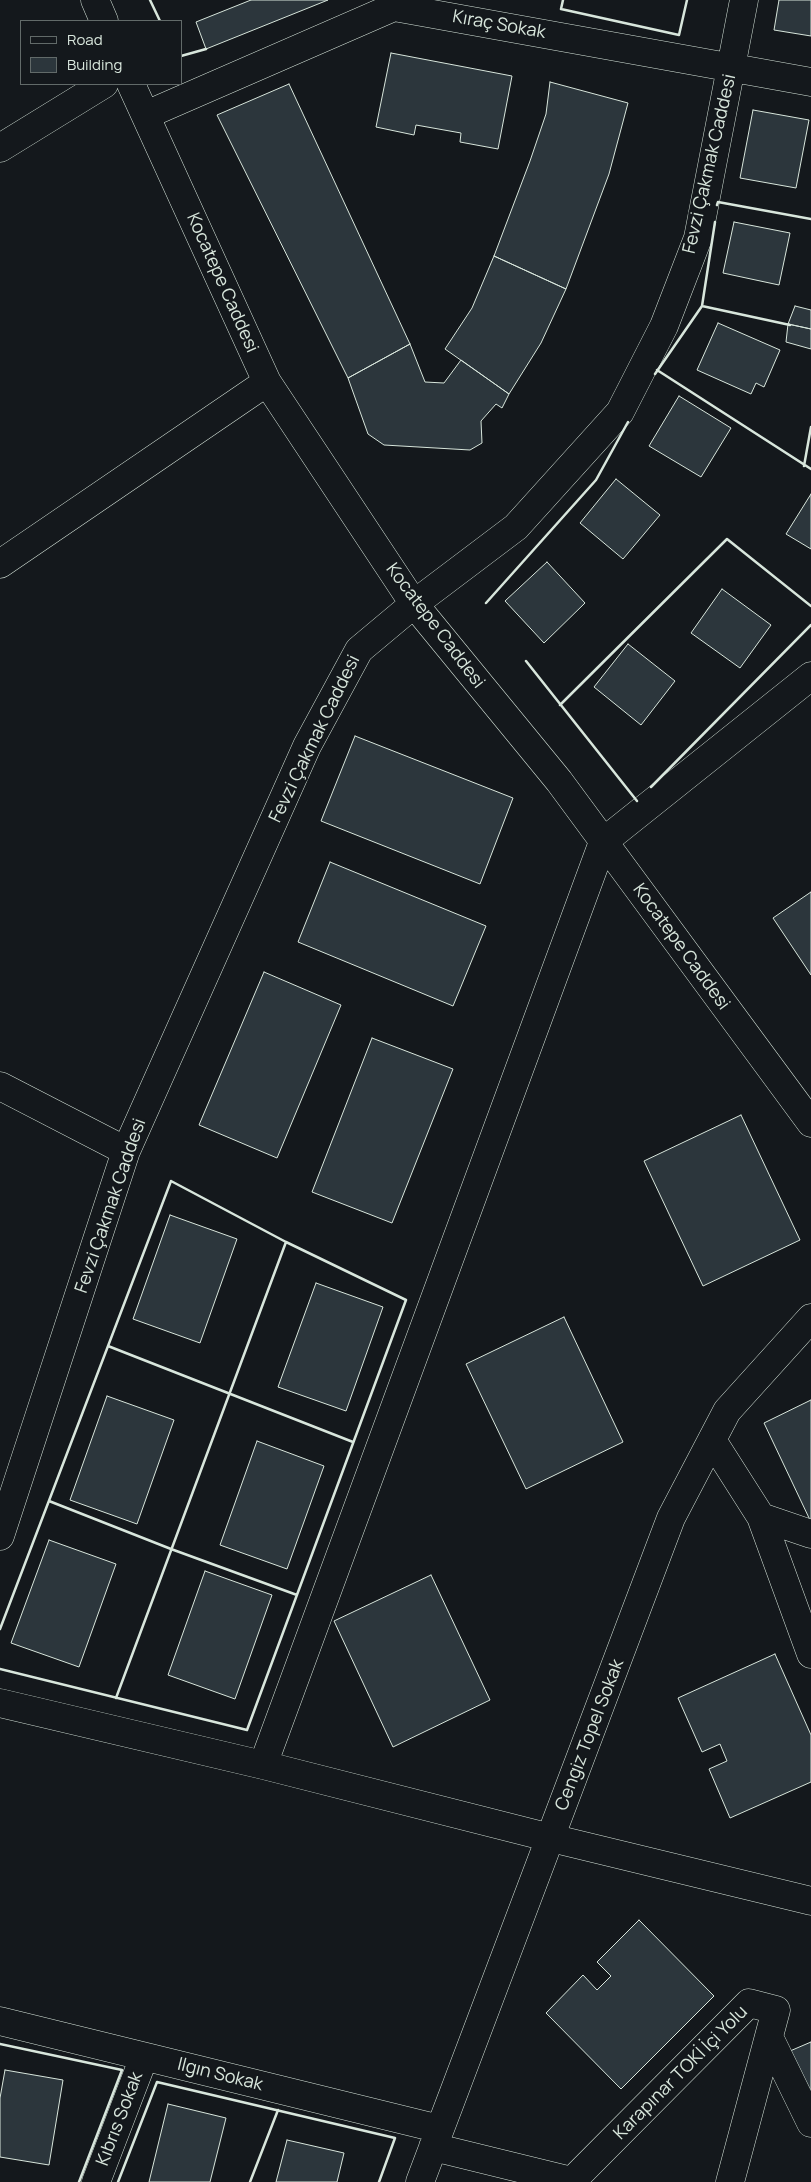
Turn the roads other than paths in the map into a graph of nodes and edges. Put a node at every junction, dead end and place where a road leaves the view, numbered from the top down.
1 (94, 0) edge
2 (744, 0) edge
3 (104, 20) edge
4 (732, 68) junction
5 (811, 82) edge
6 (102, 85) edge
7 (131, 85) edge
8 (146, 115) junction
9 (0, 148) edge
10 (267, 382) junction
11 (0, 564) edge
12 (414, 604) junction
13 (811, 676) edge
14 (603, 842) junction
15 (0, 1086) edge
16 (811, 1123) edge
17 (126, 1151) junction
18 (811, 1318) edge
19 (712, 1440) junction
20 (761, 1517) junction
21 (811, 1534) edge
22 (0, 1536) edge
23 (811, 1654) edge
24 (0, 1703) edge
25 (264, 1765) junction
26 (551, 1838) junction
27 (811, 1901) edge
28 (0, 2021) edge
29 (769, 2038) junction
30 (144, 2057) junction
31 (811, 2123) edge
32 (437, 2138) junction
33 (96, 2182) edge
34 (420, 2182) edge
35 (572, 2182) edge
36 (730, 2182) edge

1 - 3 street
2 - 4 street, Fevzi Çakmak Caddesi
4 - 5 street, Kıraç Sokak
4 - 8 street, Kıraç Sokak
4 - 12 street, Fevzi Çakmak Caddesi
6 - 9 street
7 - 8 street, Kocatepe Caddesi
8 - 10 street, Kocatepe Caddesi
10 - 11 street
10 - 12 street, Kocatepe Caddesi
12 - 14 street, Kocatepe Caddesi
12 - 17 street, Fevzi Çakmak Caddesi
13 - 14 street
14 - 16 street, Kocatepe Caddesi
14 - 25 street
15 - 17 street
17 - 22 street, Fevzi Çakmak Caddesi
18 - 19 street, Cengiz Topel Sokak
19 - 20 street
19 - 26 street, Cengiz Topel Sokak
20 - 21 street
20 - 23 street
24 - 25 street
25 - 26 street
26 - 27 street
26 - 32 street, Cengiz Topel Sokak
28 - 30 street, Ilgın Sokak
29 - 31 street, Karapınar TOKİ İçi Yolu
29 - 35 street, Karapınar TOKİ İçi Yolu
29 - 36 street, Karapınar TOKİ İçi Yolu
30 - 32 street, Ilgın Sokak
30 - 33 street, Kıbrıs Sokak
32 - 34 street, Cengiz Topel Sokak
32 - 35 street, Karapınar TOKİ İçi Yolu

